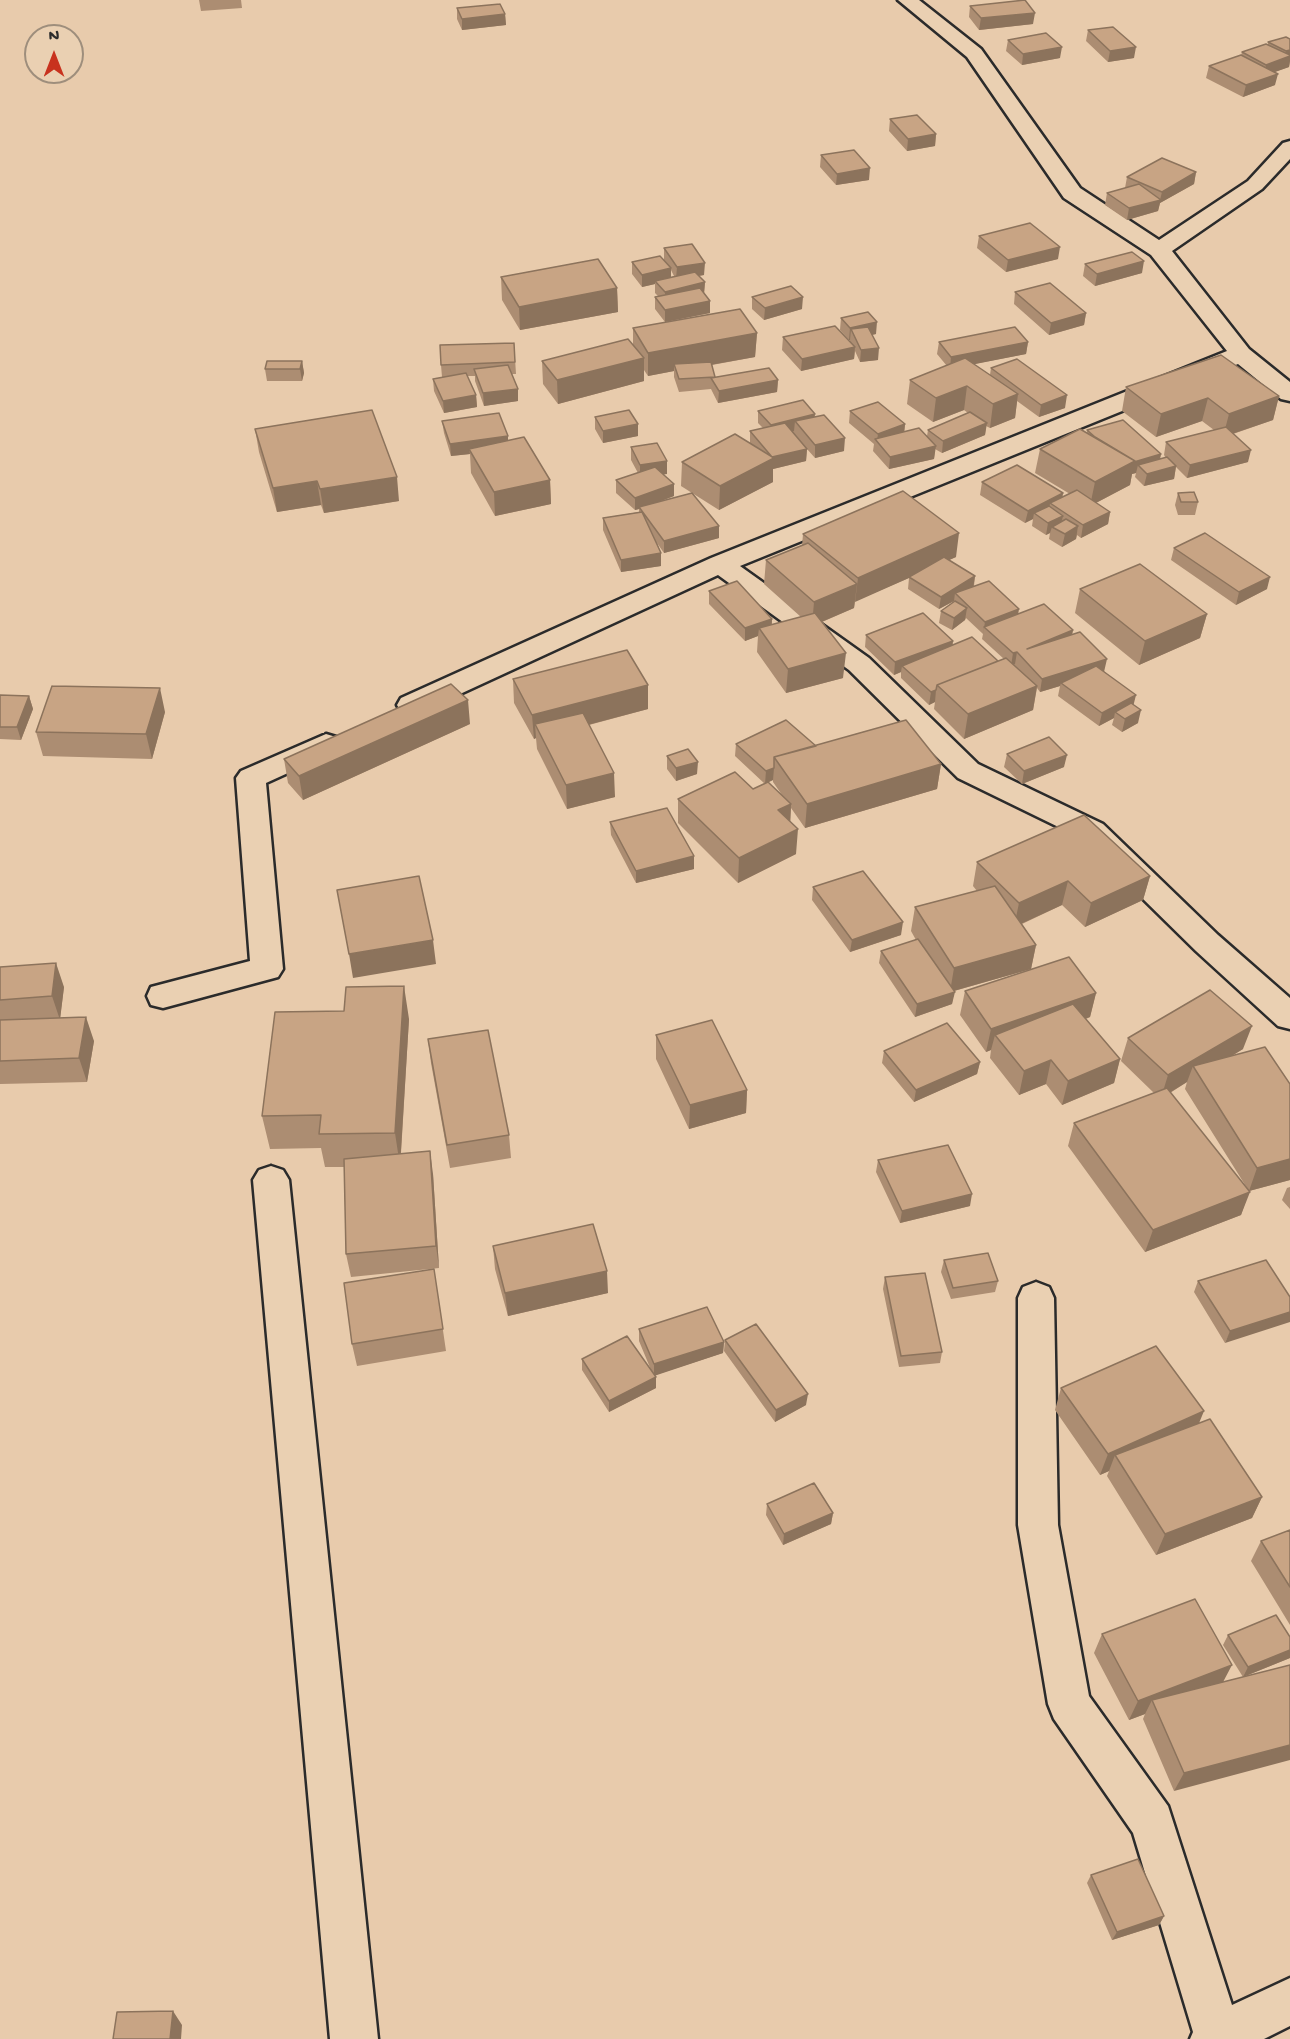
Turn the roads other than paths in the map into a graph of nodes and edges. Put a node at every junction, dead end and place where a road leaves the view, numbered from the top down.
1 (907, 0) edge
2 (1290, 147) edge
3 (1160, 250) junction
4 (1241, 354) junction
5 (1290, 394) edge
6 (720, 564) junction
7 (393, 714) edge
8 (349, 733) edge
9 (163, 996) dead end
10 (1290, 1017) edge
11 (271, 1180) dead end
12 (1036, 1298) dead end
13 (1290, 2001) edge
14 (1217, 2038) edge
15 (354, 2039) edge

1 - 3 street
2 - 3 street
3 - 4 street
4 - 5 street
4 - 6 street
6 - 7 street
6 - 10 street
8 - 9 street
11 - 15 street
12 - 14 street
13 - 14 street

